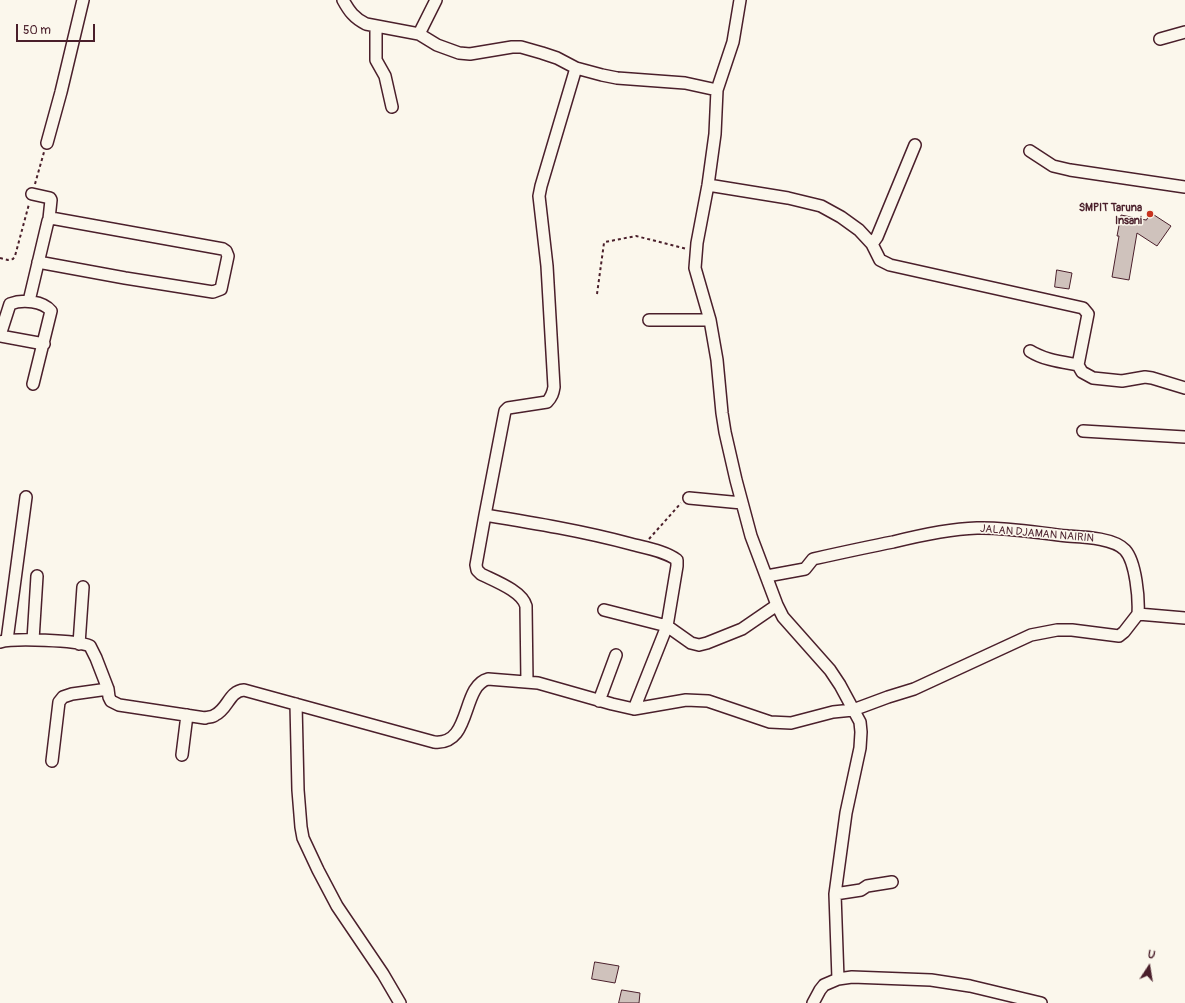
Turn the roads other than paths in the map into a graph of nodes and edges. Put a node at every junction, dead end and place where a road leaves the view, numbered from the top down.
1 (82, 0) edge
2 (343, 0) edge
3 (436, 0) edge
4 (740, 0) edge
5 (376, 26) junction
6 (1185, 32) edge
7 (419, 34) junction
8 (1160, 39) dead end
9 (576, 68) junction
10 (717, 90) junction
11 (392, 107) dead end
12 (47, 143) road end
13 (915, 145) dead end
14 (1030, 151) dead end
15 (708, 185) junction
16 (1185, 186) edge
17 (32, 194) road end
18 (49, 219) junction
19 (872, 244) junction
20 (38, 262) junction
21 (29, 301) junction
22 (649, 320) dead end
23 (710, 320) junction
24 (0, 335) edge
25 (44, 344) junction
26 (1030, 351) dead end
27 (1078, 365) junction
28 (33, 384) dead end
29 (1185, 388) edge
30 (1083, 431) dead end
31 (1185, 437) edge
32 (26, 496) dead end
33 (688, 498) road end
34 (742, 503) junction
35 (485, 515) junction
36 (37, 576) dead end
37 (767, 576) junction
38 (83, 587) dead end
39 (777, 605) junction
40 (604, 610) dead end
41 (1138, 614) junction
42 (1185, 618) edge
43 (667, 626) junction
44 (33, 640) junction
45 (3, 641) edge
46 (79, 644) junction
47 (616, 655) dead end
48 (527, 682) junction
49 (108, 689) junction
50 (599, 701) junction
51 (296, 704) junction
52 (634, 709) junction
53 (853, 710) junction
54 (187, 715) junction
55 (182, 755) dead end
56 (52, 761) dead end
57 (892, 882) dead end
58 (834, 894) junction
59 (838, 979) junction
60 (400, 1003) edge
61 (812, 1003) edge
62 (1041, 1003) edge

1 - 12 street
2 - 5 street
3 - 7 street
4 - 10 street
5 - 7 street
5 - 11 street
6 - 8 street
7 - 9 street
9 - 10 street
9 - 35 street
10 - 15 street
13 - 19 street
14 - 16 street
15 - 19 street
15 - 23 street
17 - 18 street
18 - 20 street
18 - 20 street
19 - 27 street
20 - 21 street
21 - 24 street
21 - 25 street
22 - 23 street
23 - 34 street
24 - 25 street
25 - 28 street
26 - 27 street
27 - 29 street
30 - 31 street
32 - 45 street
33 - 34 street
34 - 37 street
35 - 43 street
35 - 48 street
36 - 44 street
37 - 39 street
37 - 41 street, JALAN DJAMAN NAIRIN
38 - 46 street
39 - 43 street
39 - 53 street
40 - 43 street
41 - 42 street
41 - 53 street
43 - 52 street
44 - 45 street
44 - 46 street
46 - 49 street
47 - 50 street
48 - 50 street
48 - 51 street
49 - 54 street
49 - 56 street
50 - 52 street
51 - 54 street
51 - 60 street
52 - 53 street
53 - 58 street
54 - 55 street
57 - 58 street
58 - 59 street
59 - 61 street
59 - 62 street

